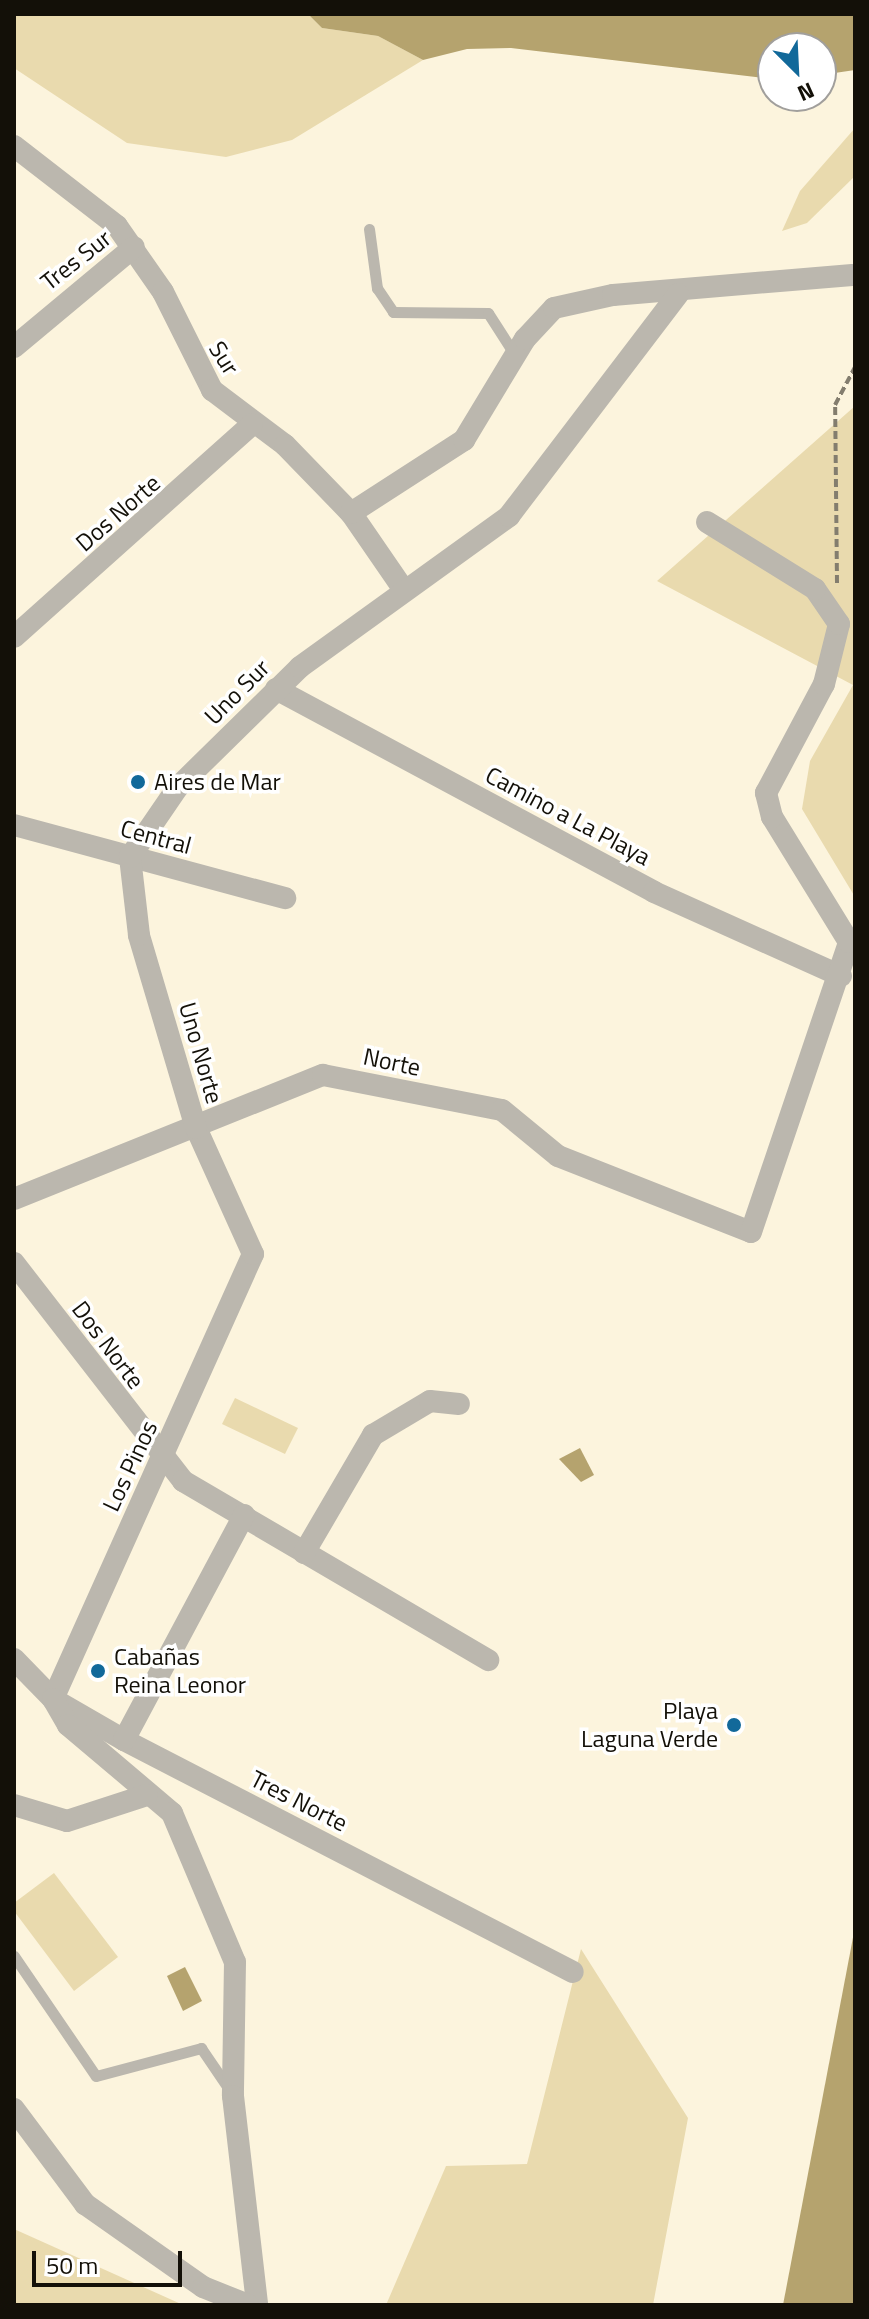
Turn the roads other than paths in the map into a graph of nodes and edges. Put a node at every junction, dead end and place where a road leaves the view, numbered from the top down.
1 (14, 146) edge
2 (369, 229) dead end
3 (134, 247) junction
4 (852, 275) dead end
5 (678, 294) junction
6 (14, 347) edge
7 (515, 355) junction
8 (252, 424) junction
9 (351, 513) junction
10 (707, 522) dead end
11 (404, 590) junction
12 (14, 637) edge
13 (276, 689) junction
14 (14, 825) edge
15 (130, 857) junction
16 (285, 898) dead end
17 (841, 976) junction
18 (196, 1128) junction
19 (14, 1199) edge
20 (253, 1254) joint
21 (14, 1263) edge
22 (459, 1404) dead end
23 (163, 1456) junction
24 (244, 1515) junction
25 (304, 1553) junction
26 (14, 1659) edge
27 (488, 1660) dead end
28 (53, 1699) junction
29 (124, 1740) junction
30 (147, 1795) junction
31 (14, 1805) edge
32 (14, 1956) edge
33 (573, 1972) dead end
34 (233, 2096) junction
35 (14, 2109) edge
36 (248, 2305) edge
37 (257, 2305) edge

1 - 3 street, Sur
2 - 7 lane
3 - 6 street, Tres Sur
3 - 8 street, Sur
4 - 5 street
5 - 7 street
5 - 11 street, Uno Sur
7 - 9 street
8 - 9 street, Sur
8 - 12 street, Dos Norte
9 - 11 street, Sur
10 - 17 street
11 - 13 street, Uno Sur
13 - 15 street, Uno Sur
13 - 17 street, Camino a La Playa
14 - 15 street, Central
15 - 16 street, Central
15 - 18 street, Uno Norte
17 - 18 street, Norte
18 - 19 street, Norte
18 - 20 street, Uno Norte
20 - 23 street, Los Pinos
21 - 23 street, Dos Norte
22 - 25 street
23 - 24 street, Dos Norte
23 - 28 street, Los Pinos
24 - 25 street, Dos Norte
24 - 29 street
25 - 27 street, Dos Norte
26 - 28 street, Tres Norte
28 - 29 street, Tres Norte
28 - 30 street
29 - 33 street, Tres Norte
30 - 31 street
30 - 34 street
32 - 34 lane
34 - 37 street
35 - 36 street

